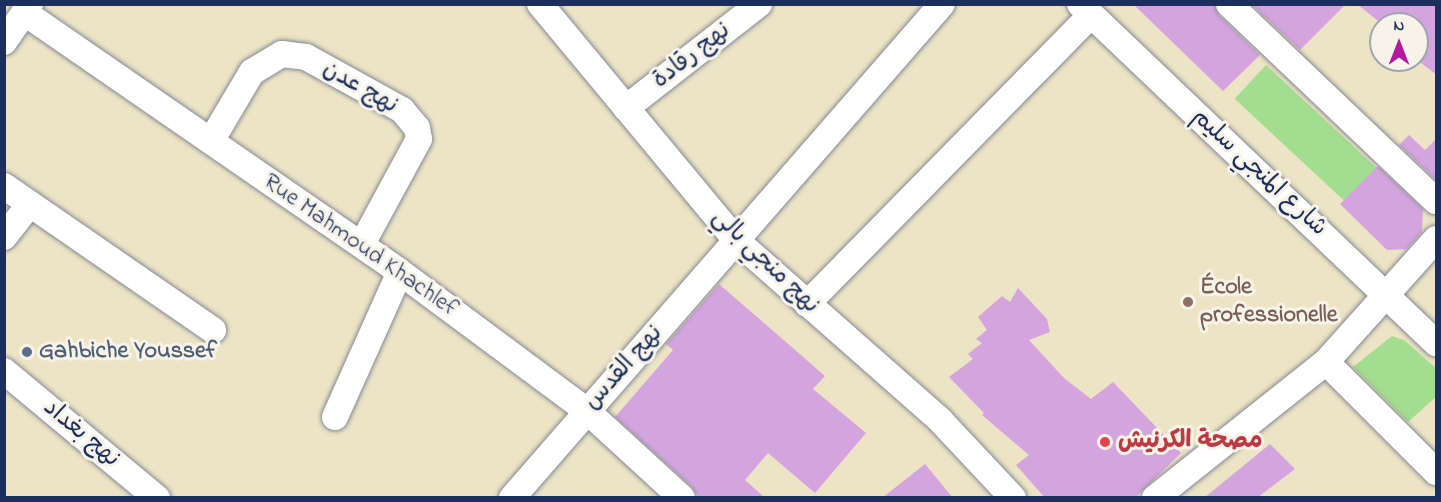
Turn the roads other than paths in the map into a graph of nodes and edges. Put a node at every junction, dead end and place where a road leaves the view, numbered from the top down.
1 (540, 4) edge
2 (942, 4) edge
3 (1229, 4) edge
4 (756, 5) edge
5 (27, 9) edge
6 (1086, 10) edge
7 (4, 42) edge
8 (626, 108) junction
9 (211, 141) junction
10 (4, 186) edge
11 (1437, 201) edge
12 (30, 204) junction
13 (4, 237) edge
14 (1437, 239) edge
15 (737, 241) junction
16 (362, 244) junction
17 (400, 272) junction
18 (1386, 294) junction
19 (807, 304) junction
20 (213, 330) dead end
21 (1437, 343) edge
22 (1326, 362) junction
23 (4, 370) edge
24 (586, 410) junction
25 (335, 417) dead end
26 (1437, 472) edge
27 (512, 497) edge
28 (157, 498) edge
29 (682, 498) edge
30 (1013, 498) edge
31 (1155, 498) edge

1 - 8 street, نهج منجي بالي
2 - 15 street, نهج القدس
3 - 11 street
4 - 8 street, نهج رقادة
5 - 7 street
5 - 9 street, Rue Mahmoud Khachlef
6 - 18 street, شارع المنجي سليم
6 - 19 street
8 - 15 street, نهج منجي بالي
9 - 16 street, Rue Mahmoud Khachlef
9 - 16 street, نهج عدن
10 - 12 street
12 - 13 street
12 - 20 street
14 - 18 street
15 - 19 street, نهج منجي بالي
15 - 24 street, نهج القدس
16 - 17 street, Rue Mahmoud Khachlef
17 - 24 street, Rue Mahmoud Khachlef
17 - 25 street
18 - 21 street, شارع المنجي سليم
18 - 22 street
19 - 30 street, نهج منجي بالي
22 - 26 street
22 - 31 street
23 - 28 street, نهج بغداد
24 - 27 street, نهج القدس
24 - 29 street, Rue Mahmoud Khachlef

